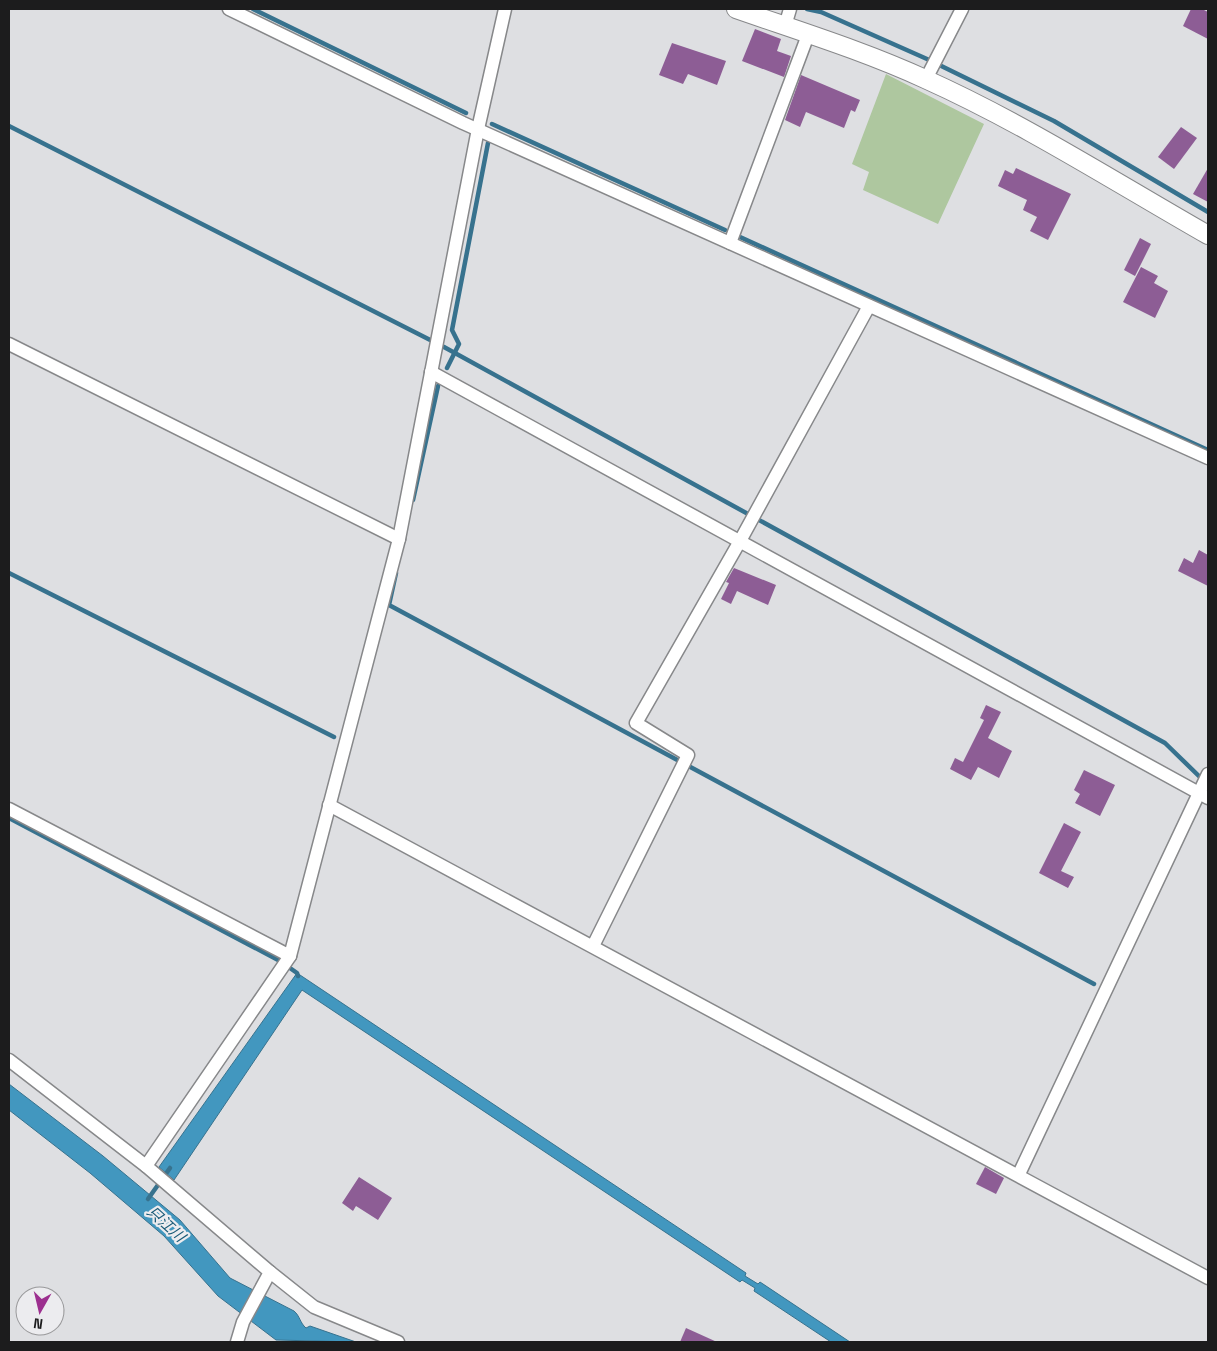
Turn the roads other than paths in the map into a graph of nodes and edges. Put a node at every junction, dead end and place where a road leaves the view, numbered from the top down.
1 (229, 9) edge
2 (505, 9) edge
3 (736, 9) edge
4 (962, 9) edge
5 (788, 16) edge
6 (808, 34) junction
7 (932, 68) junction
8 (478, 129) junction
9 (1208, 235) edge
10 (730, 243) junction
11 (869, 306) junction
12 (9, 344) edge
13 (431, 372) junction
14 (1208, 458) edge
15 (399, 539) junction
16 (740, 541) junction
17 (1205, 788) edge
18 (329, 805) junction
19 (9, 809) edge
20 (593, 946) junction
21 (287, 962) junction
22 (9, 1060) edge
23 (146, 1166) junction
24 (1019, 1174) junction
25 (270, 1272) junction
26 (1208, 1278) edge
27 (237, 1342) edge
28 (398, 1342) edge

1 - 8 street
2 - 8 street
3 - 5 street
4 - 7 street
5 - 6 street
6 - 7 street
6 - 10 street
7 - 9 street
8 - 10 street
8 - 13 street
10 - 11 street
11 - 14 street
11 - 16 street
12 - 15 street
13 - 15 street
13 - 16 street
15 - 18 street
16 - 17 street
16 - 20 street
17 - 24 street
18 - 20 street
18 - 21 street
19 - 21 street
20 - 24 street
21 - 23 street
22 - 23 street
23 - 25 street
24 - 26 street
25 - 27 street
25 - 28 street

